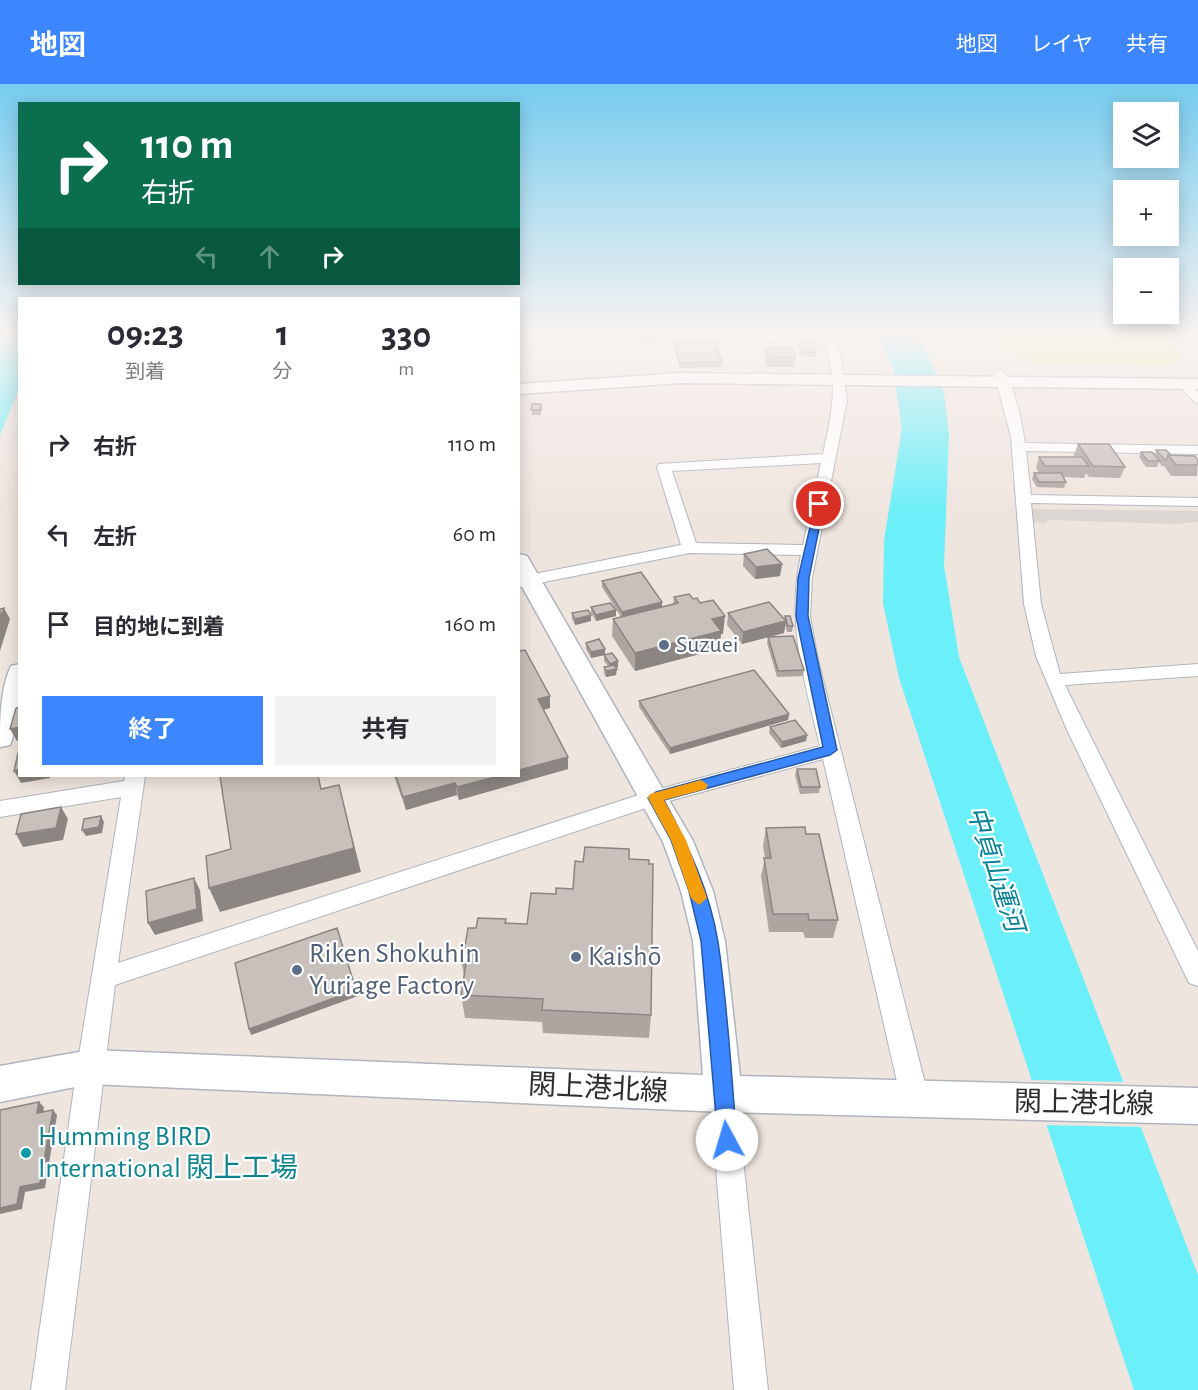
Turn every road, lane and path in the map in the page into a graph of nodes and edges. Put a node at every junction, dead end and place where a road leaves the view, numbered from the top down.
1 (840, 393) edge
2 (1009, 393) edge
3 (1019, 447) junction
4 (1198, 450) edge
5 (829, 458) junction
6 (1024, 499) junction
7 (1198, 502) edge
8 (690, 548) junction
9 (810, 550) junction
10 (522, 574) edge
11 (1198, 670) edge
12 (18, 679) edge
13 (1055, 680) junction
14 (0, 738) edge
15 (830, 750) junction
16 (134, 781) edge
17 (656, 798) junction
18 (0, 809) edge
19 (1198, 975) edge
20 (104, 978) junction
21 (90, 1067) junction
22 (0, 1084) edge
23 (723, 1094) junction
24 (915, 1099) junction
25 (1197, 1106) edge
26 (48, 1390) edge
27 (752, 1390) edge

1 - 5 street
2 - 3 street
3 - 4 street
3 - 6 street
5 - 8 street
5 - 9 street
6 - 7 street
6 - 13 street
8 - 9 street
8 - 10 street
9 - 15 street
10 - 17 street
11 - 13 street
12 - 14 street
13 - 19 street
15 - 17 street
15 - 24 street
16 - 18 street
16 - 20 street
17 - 20 street
17 - 23 street
20 - 21 street
21 - 22 street, 閖上港北線
21 - 23 street, 閖上港北線
21 - 26 street
23 - 24 street, 閖上港北線
23 - 27 street
24 - 25 street, 閖上港北線

